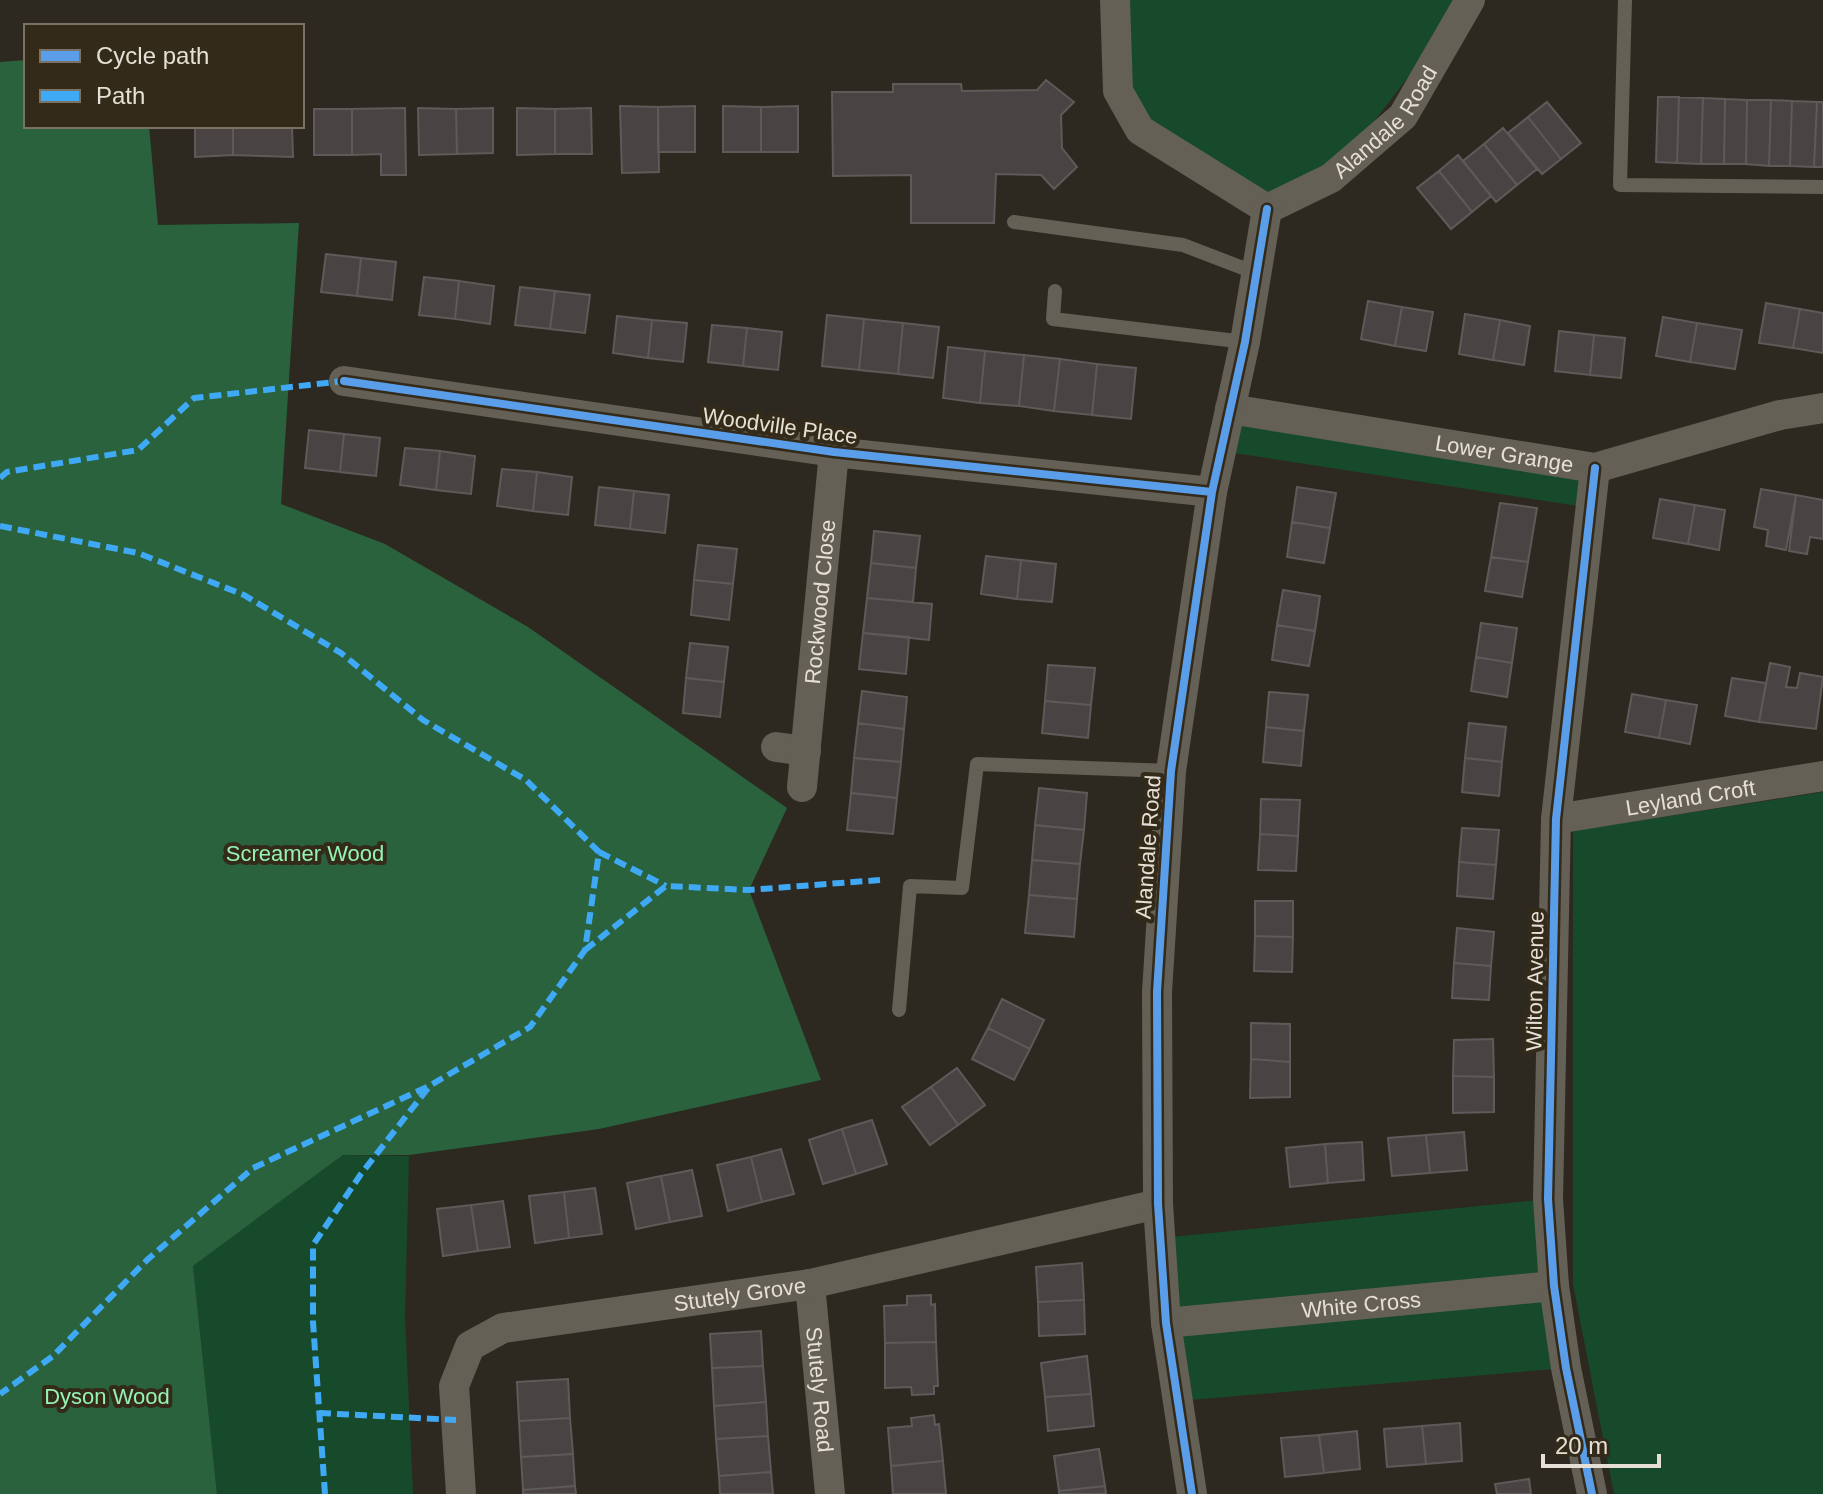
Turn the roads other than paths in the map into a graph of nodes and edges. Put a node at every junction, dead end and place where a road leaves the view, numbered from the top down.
1 (1115, 0) edge
2 (1470, 0) edge
3 (1625, 0) edge
4 (1823, 187) edge
5 (1267, 209) junction
6 (1014, 222) dead end
7 (1256, 273) junction
8 (1055, 291) dead end
9 (1245, 342) junction
10 (344, 381) dead end
11 (1823, 408) edge
12 (1230, 409) junction
13 (834, 452) junction
14 (1595, 468) junction
15 (1212, 492) junction
16 (776, 747) dead end
17 (806, 751) junction
18 (1171, 771) junction
19 (1823, 776) edge
20 (802, 787) dead end
21 (1556, 819) junction
22 (899, 1010) dead end
23 (1158, 1204) junction
24 (810, 1284) junction
25 (1554, 1286) junction
26 (1166, 1323) junction
27 (461, 1494) edge
28 (830, 1494) edge
29 (1192, 1494) edge
30 (1592, 1494) edge

1 - 5 street
2 - 5 street, Alandale Road
3 - 4 lane
5 - 7 street, Alandale Road
6 - 7 lane
7 - 9 street, Alandale Road
8 - 9 lane
9 - 12 street, Alandale Road
10 - 13 street, Woodville Place
11 - 14 street, Lower Grange
12 - 14 street, Lower Grange
12 - 15 street, Alandale Road
13 - 15 street, Woodville Place
13 - 17 street, Rockwood Close
14 - 21 street, Wilton Avenue
15 - 18 street, Alandale Road
16 - 17 street
17 - 20 street, Rockwood Close
18 - 22 lane
18 - 23 street, Alandale Road
19 - 21 street, Leyland Croft
21 - 25 street, Wilton Avenue
23 - 24 street, Stutely Grove
23 - 26 street, Alandale Road
24 - 27 street, Stutely Grove
24 - 28 street, Stutely Road
25 - 26 street, White Cross
25 - 30 street, Wilton Avenue
26 - 29 street, Alandale Road

